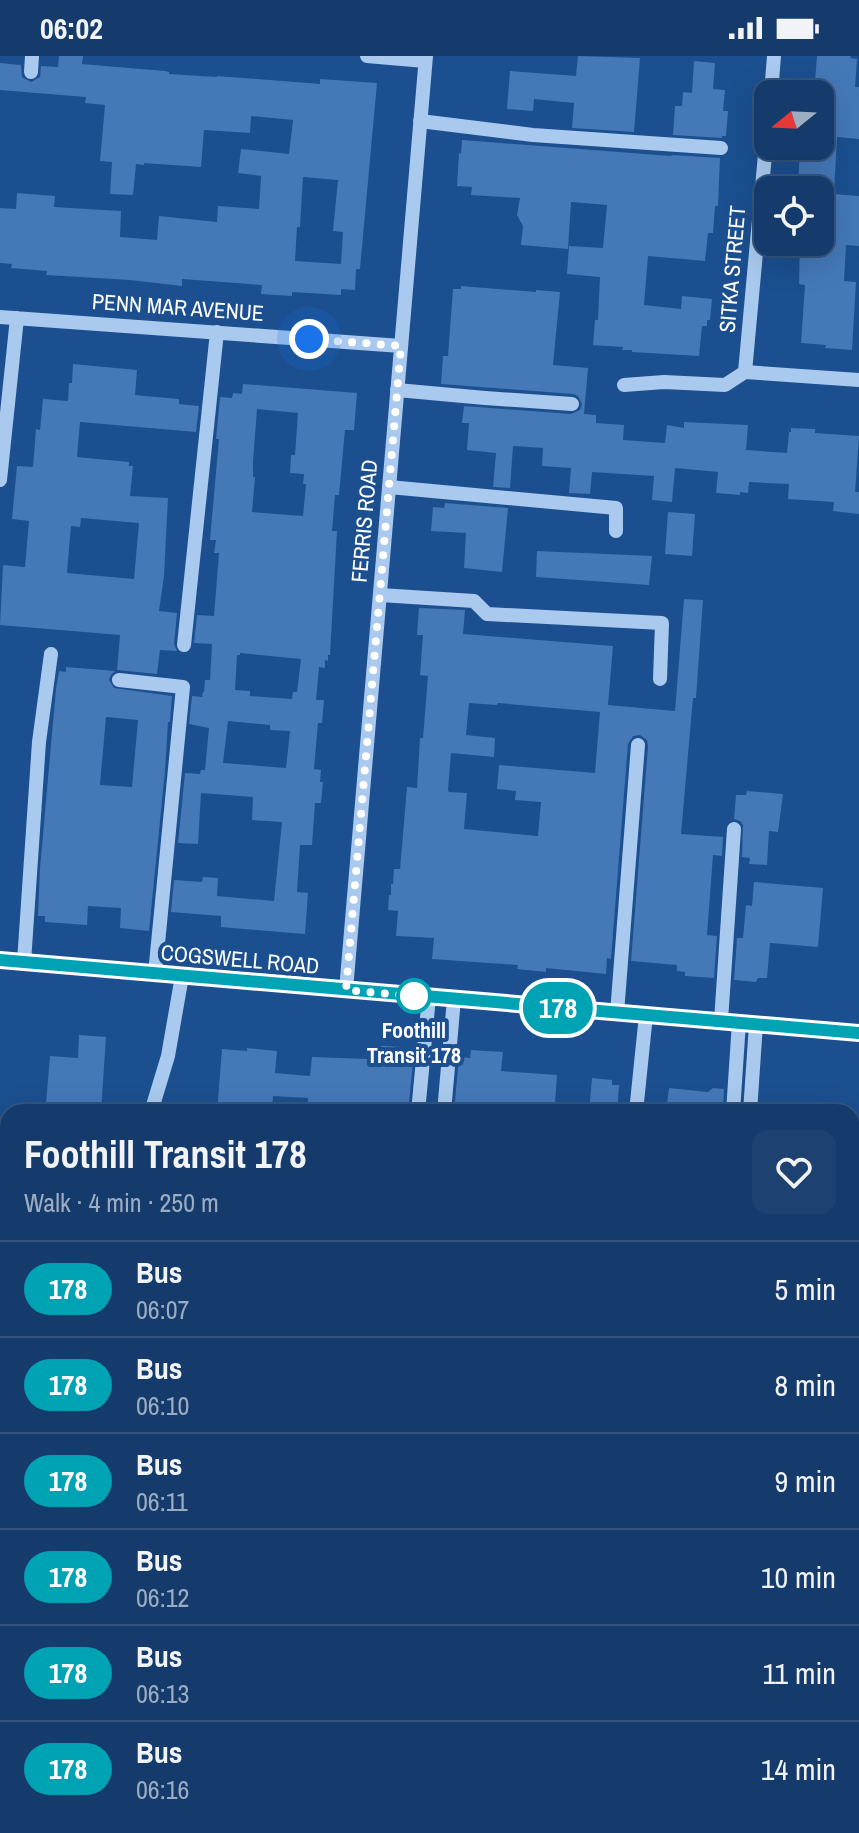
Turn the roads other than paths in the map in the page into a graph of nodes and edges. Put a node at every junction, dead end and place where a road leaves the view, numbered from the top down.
1 (32, 56) edge
2 (367, 56) edge
3 (774, 56) edge
4 (426, 58) edge
5 (31, 72) dead end
6 (772, 80) edge
7 (420, 121) junction
8 (721, 148) dead end
9 (765, 160) edge
10 (0, 317) edge
11 (17, 318) junction
12 (217, 332) junction
13 (401, 346) junction
14 (745, 372) junction
15 (859, 380) edge
16 (624, 385) dead end
17 (397, 390) junction
18 (572, 404) dead end
19 (0, 480) edge
20 (389, 487) junction
21 (616, 531) dead end
22 (380, 595) junction
23 (184, 645) dead end
24 (51, 654) dead end
25 (660, 679) dead end
26 (119, 680) dead end
27 (638, 745) dead end
28 (734, 829) dead end
29 (0, 960) edge
30 (24, 962) junction
31 (155, 974) junction
32 (182, 976) junction
33 (346, 990) junction
34 (429, 997) junction
35 (454, 999) junction
36 (617, 1013) junction
37 (646, 1015) junction
38 (721, 1021) junction
39 (739, 1022) junction
40 (756, 1024) junction
41 (859, 1033) edge
42 (153, 1104) edge
43 (419, 1104) edge
44 (445, 1104) edge
45 (637, 1104) edge
46 (734, 1104) edge
47 (751, 1104) edge

1 - 5 street
2 - 4 street
3 - 6 street
4 - 7 street, FERRIS ROAD
7 - 8 street
7 - 13 street, FERRIS ROAD
9 - 14 street, SITKA STREET
10 - 11 street, PENN MAR AVENUE
11 - 12 street, PENN MAR AVENUE
11 - 19 street
12 - 13 street, PENN MAR AVENUE
12 - 23 street
13 - 17 street, FERRIS ROAD
14 - 15 street
14 - 16 street
17 - 18 street
17 - 20 street, FERRIS ROAD
20 - 21 street
20 - 22 street, FERRIS ROAD
22 - 25 street
22 - 33 street, FERRIS ROAD
24 - 30 street
26 - 31 street
27 - 36 street
28 - 38 street
29 - 30 street, COGSWELL ROAD
30 - 31 street, COGSWELL ROAD
31 - 32 street, COGSWELL ROAD
32 - 33 street, COGSWELL ROAD
32 - 42 street
33 - 34 street, COGSWELL ROAD
34 - 35 street, COGSWELL ROAD
34 - 43 street
35 - 36 street, COGSWELL ROAD
35 - 44 street
36 - 37 street, COGSWELL ROAD
37 - 38 street, COGSWELL ROAD
37 - 45 street
38 - 39 street, COGSWELL ROAD
39 - 40 street, COGSWELL ROAD
39 - 46 street
40 - 41 street, COGSWELL ROAD
40 - 47 street

